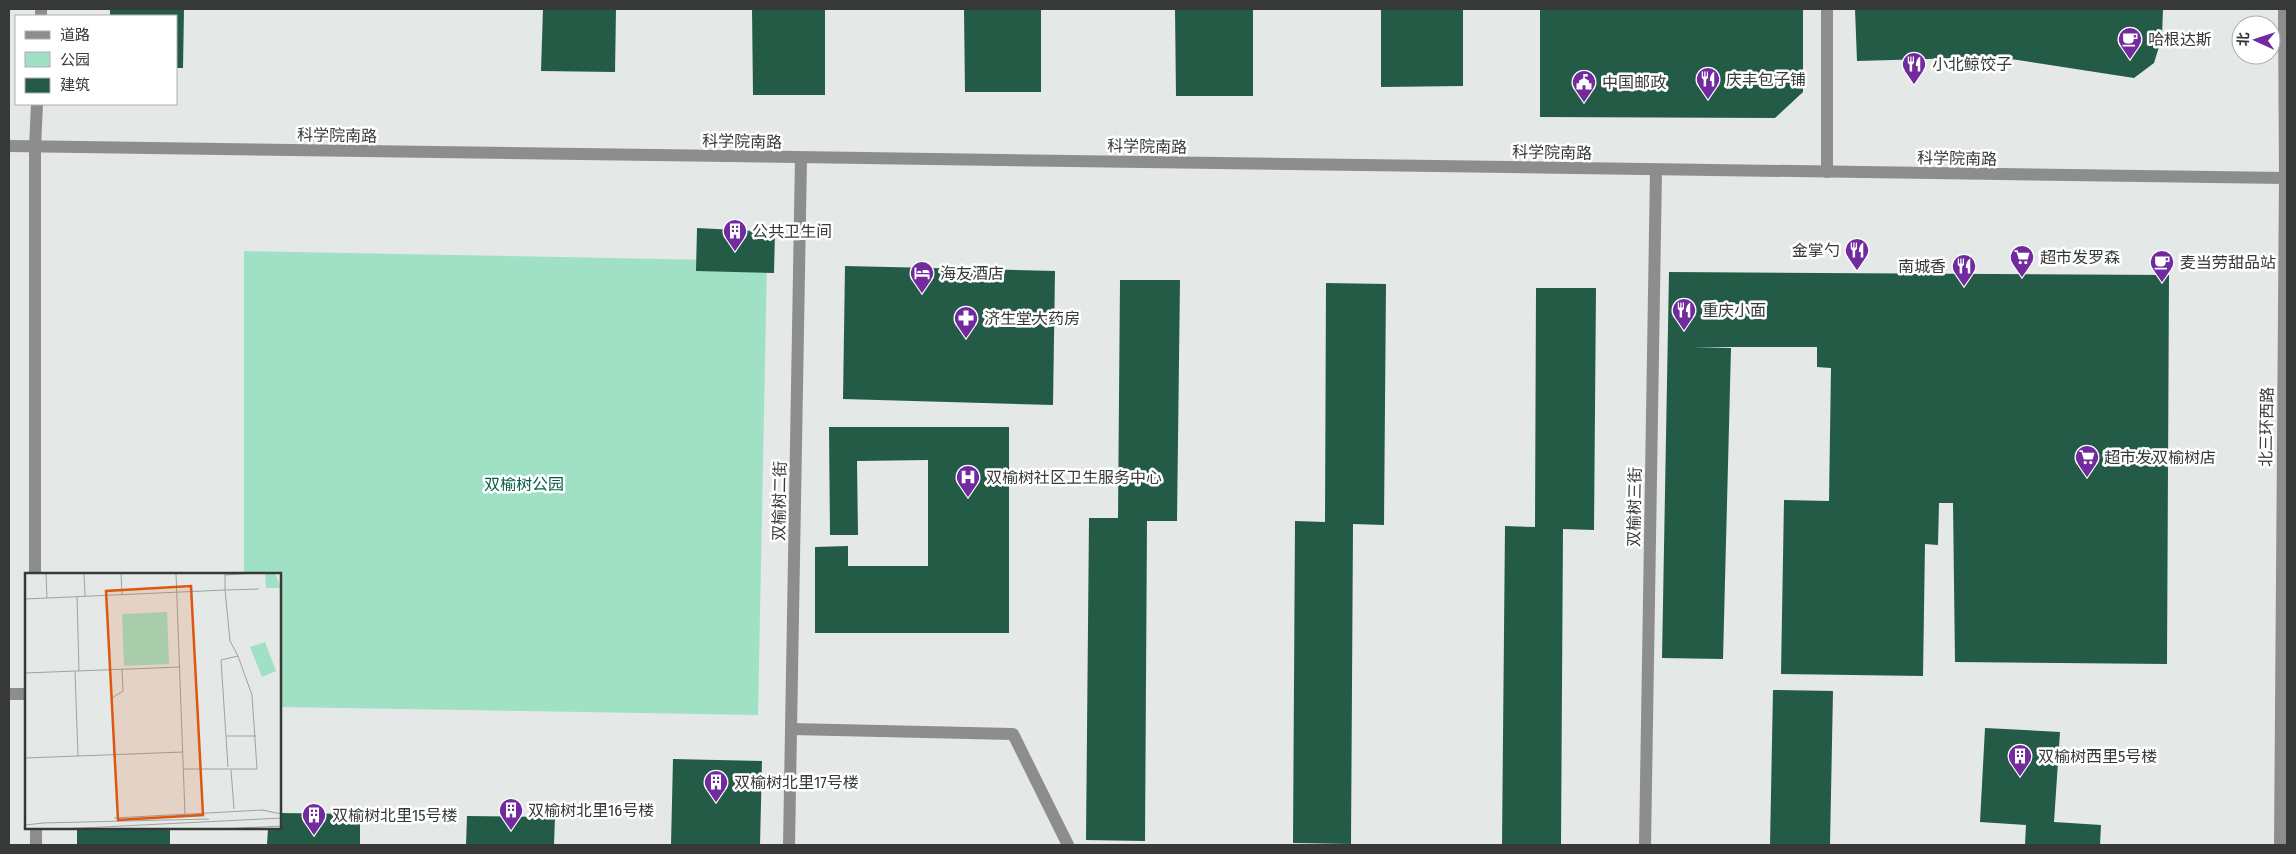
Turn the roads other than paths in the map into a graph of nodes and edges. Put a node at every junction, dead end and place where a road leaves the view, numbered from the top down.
1 (1827, 9) edge
2 (2284, 9) edge
3 (37, 105) edge
4 (9, 146) edge
5 (35, 147) junction
6 (801, 158) junction
7 (1656, 170) junction
8 (1828, 172) junction
9 (2285, 178) junction
10 (35, 573) edge
11 (9, 694) edge
12 (25, 694) edge
13 (791, 729) junction
14 (36, 829) edge
15 (36, 845) edge
16 (789, 845) edge
17 (1068, 845) edge
18 (1645, 845) edge
19 (2280, 845) edge

1 - 8 street
2 - 9 street, 北三环西路
3 - 5 street
4 - 5 street, 科学院南路
5 - 6 street, 科学院南路
5 - 10 street
6 - 7 street, 科学院南路
6 - 13 street, 双榆树二街
7 - 8 street, 科学院南路
7 - 18 street, 双榆树三街
8 - 9 street, 科学院南路
9 - 19 street, 北三环西路
11 - 12 street
13 - 16 street, 双榆树二街
13 - 17 street
14 - 15 street

